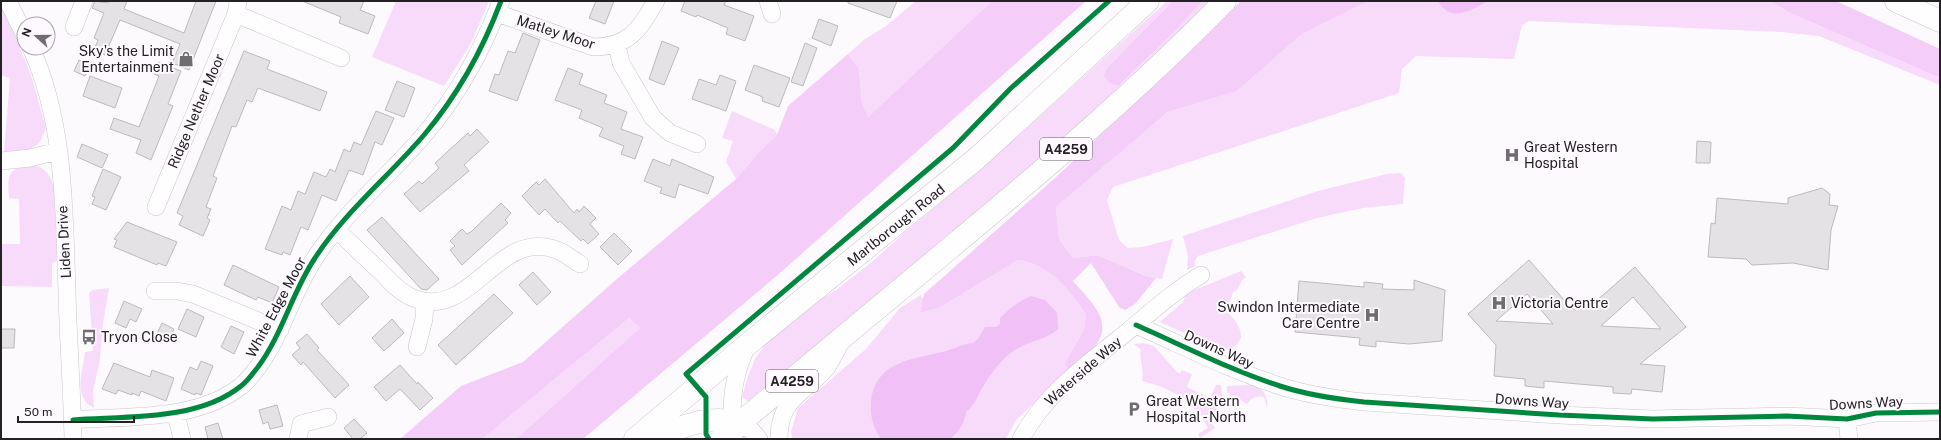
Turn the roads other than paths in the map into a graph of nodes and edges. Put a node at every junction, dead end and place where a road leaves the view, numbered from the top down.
1 (8, 1) edge
2 (84, 1) edge
3 (656, 1) edge
4 (1148, 1) edge
5 (1225, 1) edge
6 (1896, 1) edge
7 (499, 7) edge
8 (237, 8) edge
9 (16, 18) edge
10 (1940, 21) edge
11 (74, 27) dead end
12 (616, 45) junction
13 (34, 56) edge
14 (341, 58) dead end
15 (697, 144) dead end
16 (58, 151) junction
17 (2, 164) edge
18 (156, 207) dead end
19 (337, 230) junction
20 (580, 264) dead end
21 (1201, 275) dead end
22 (155, 290) dead end
23 (425, 302) junction
24 (1136, 325) junction
25 (280, 330) junction
26 (844, 337) junction
27 (748, 344) junction
28 (417, 347) dead end
29 (1940, 412) edge
30 (176, 414) junction
31 (328, 417) dead end
32 (1847, 419) junction
33 (73, 420) junction
34 (733, 430) edge
35 (73, 439) edge
36 (182, 439) edge
37 (298, 439) edge
38 (635, 439) edge
39 (652, 439) edge
40 (759, 439) edge
41 (779, 439) edge
42 (1021, 439) edge
43 (1848, 439) edge

1 - 9 street
2 - 11 street
3 - 12 street, Matley Moor
4 - 27 main road, Marlborough Road
5 - 26 main road, A4259
6 - 10 main road
7 - 12 street, Matley Moor
7 - 19 street, White Edge Moor
8 - 14 street, Ridge Nether Moor
8 - 18 street, Ridge Nether Moor
12 - 15 street, Matley Moor
13 - 16 street, Liden Drive
16 - 17 street
16 - 33 street, Liden Drive
19 - 23 street
19 - 25 street, White Edge Moor
20 - 23 street
21 - 24 street, Waterside Way
22 - 25 street, White Edge Moor
23 - 28 street
24 - 32 street, Downs Way
24 - 42 street, Waterside Way
25 - 30 street, White Edge Moor
26 - 34 main road, A4259
26 - 41 street
27 - 34 street
27 - 38 main road, Marlborough Road
29 - 32 street, Downs Way
30 - 33 street, White Edge Moor
30 - 36 street
31 - 37 street
32 - 43 street
33 - 35 street, Liden Drive
34 - 39 main road
34 - 40 street

